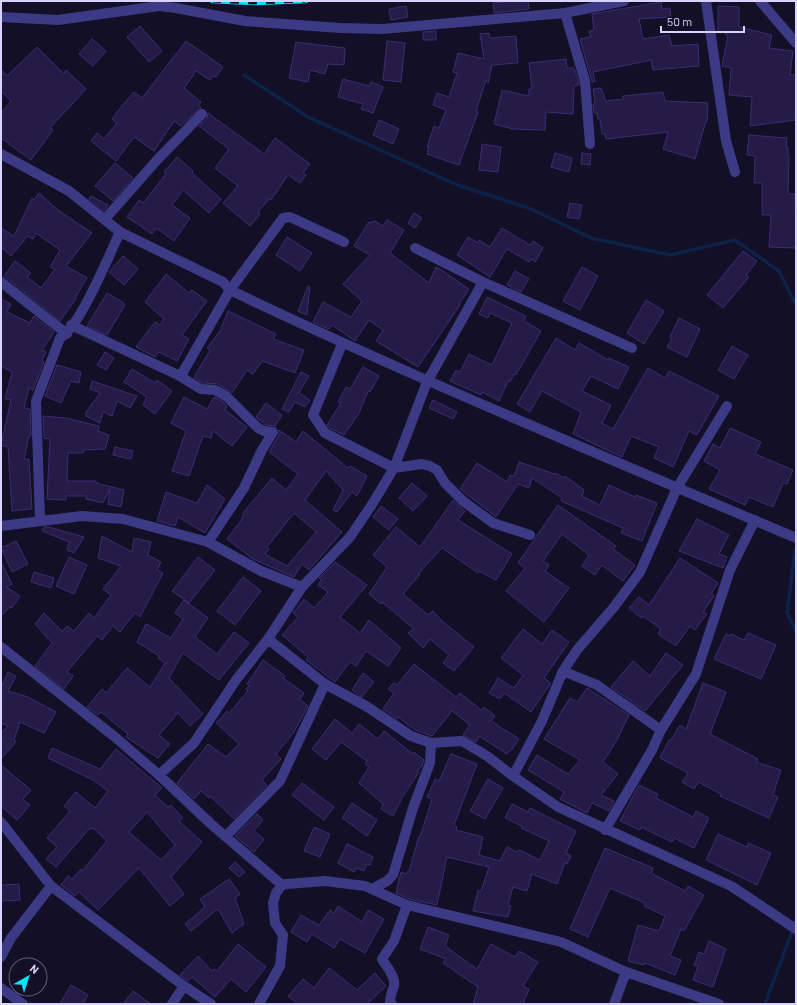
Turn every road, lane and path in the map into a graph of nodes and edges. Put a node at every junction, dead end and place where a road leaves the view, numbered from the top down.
1 (624, 1) edge
2 (706, 1) edge
3 (760, 1) edge
4 (565, 13) junction
5 (1, 17) edge
6 (796, 43) edge
7 (202, 114) dead end
8 (590, 144) dead end
9 (1, 154) edge
10 (735, 172) dead end
11 (105, 219) junction
12 (120, 232) junction
13 (344, 242) dead end
14 (415, 248) dead end
15 (1, 282) edge
16 (483, 282) junction
17 (230, 290) junction
18 (71, 325) junction
19 (66, 334) junction
20 (342, 344) junction
21 (632, 348) dead end
22 (178, 375) junction
23 (427, 382) junction
24 (727, 406) dead end
25 (394, 468) junction
26 (677, 488) junction
27 (40, 520) junction
28 (755, 520) junction
29 (1, 526) edge
30 (530, 535) dead end
31 (796, 538) edge
32 (208, 542) junction
33 (302, 587) junction
34 (268, 639) junction
35 (1, 647) edge
36 (563, 670) junction
37 (325, 684) junction
38 (661, 730) junction
39 (431, 743) junction
40 (159, 775) junction
41 (513, 776) junction
42 (1, 822) edge
43 (605, 830) junction
44 (226, 836) junction
45 (282, 885) junction
46 (51, 886) junction
47 (374, 888) junction
48 (407, 905) junction
49 (796, 928) edge
50 (1, 957) edge
51 (626, 972) junction
52 (184, 986) junction
53 (1, 988) edge
54 (23, 1004) edge
55 (172, 1004) edge
56 (211, 1004) edge
57 (259, 1004) edge
58 (392, 1004) edge
59 (614, 1004) edge
60 (719, 1004) edge

1 - 4 street
2 - 10 street
3 - 6 street
4 - 5 street
4 - 8 street
7 - 11 street
9 - 11 street
11 - 12 street
12 - 17 street
12 - 18 street
13 - 17 street
14 - 16 street
15 - 19 street
16 - 21 street
16 - 23 street
17 - 20 street
17 - 22 street
18 - 19 street
18 - 22 street
19 - 27 street
20 - 23 street
20 - 25 street
22 - 32 street
23 - 25 street
23 - 26 street
24 - 26 street
25 - 30 street
25 - 33 street
26 - 28 street
26 - 36 street
27 - 29 street
27 - 32 street
28 - 31 street
28 - 38 street
32 - 33 street
33 - 34 street
34 - 37 street
34 - 40 street
35 - 40 street
36 - 38 street
36 - 41 street
37 - 39 street
37 - 44 street
38 - 43 street
39 - 41 street
39 - 47 street
40 - 44 street
41 - 43 street
42 - 46 street
43 - 49 street
44 - 45 street
45 - 47 street
45 - 57 street
46 - 50 street
46 - 52 street
47 - 48 street
48 - 51 street
48 - 58 street
51 - 59 street
51 - 60 street
52 - 55 street
52 - 56 street
53 - 54 street

